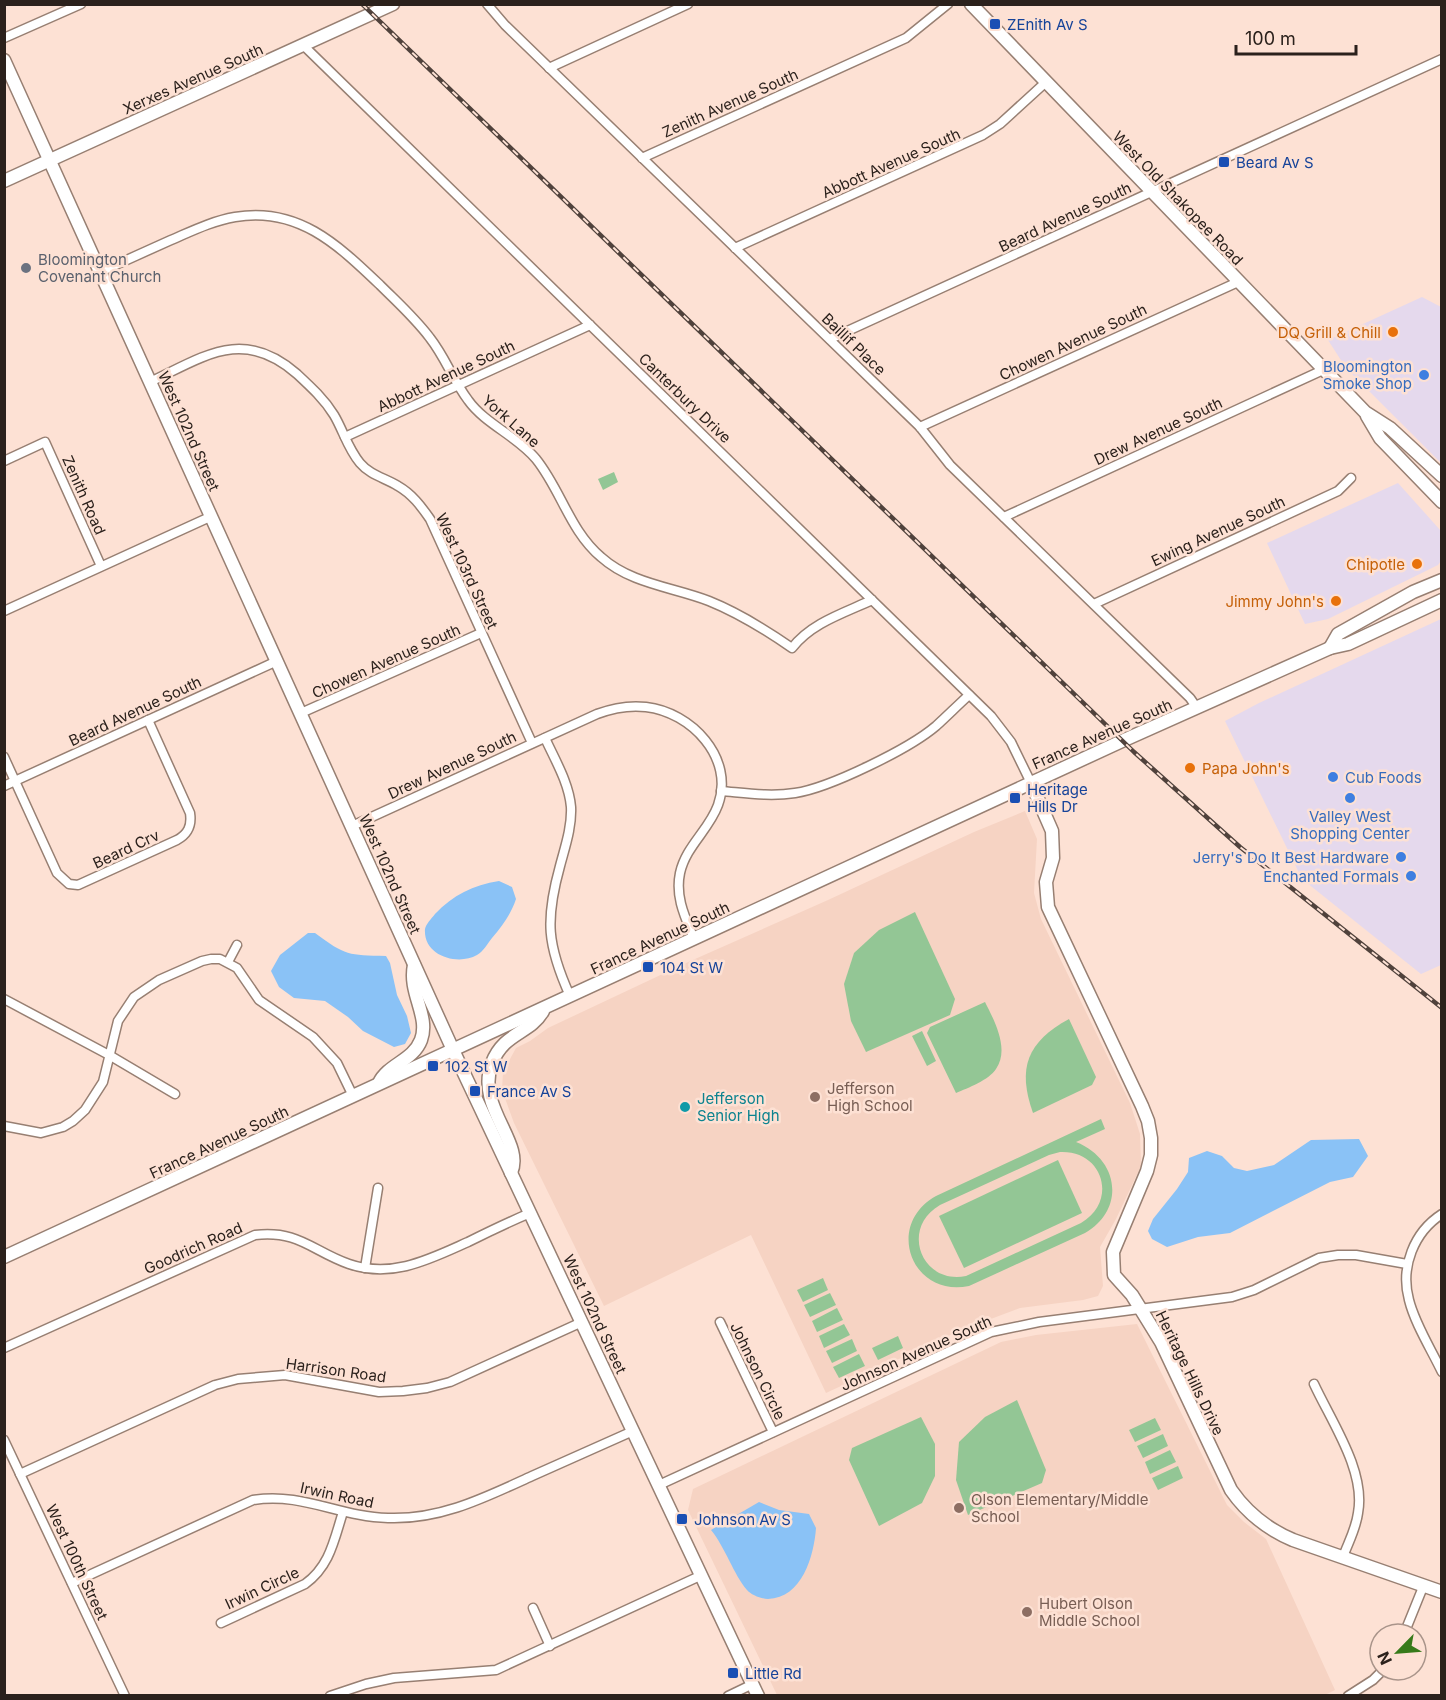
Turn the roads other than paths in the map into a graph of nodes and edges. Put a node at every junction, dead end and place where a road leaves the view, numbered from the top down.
1 (81, 4) edge
2 (393, 4) edge
3 (487, 4) edge
4 (688, 4) edge
5 (948, 4) edge
6 (973, 5) edge
7 (4, 38) edge
8 (303, 45) junction
9 (1442, 59) edge
10 (4, 60) edge
11 (549, 68) junction
12 (1046, 82) junction
13 (642, 158) junction
14 (50, 160) junction
15 (4, 181) edge
16 (1152, 192) junction
17 (735, 248) junction
18 (100, 272) junction
19 (1238, 282) junction
20 (590, 325) junction
21 (830, 339) junction
22 (1323, 370) junction
23 (150, 381) junction
24 (458, 385) junction
25 (1365, 412) junction
26 (920, 427) junction
27 (345, 437) junction
28 (4, 461) edge
29 (1442, 476) edge
30 (1351, 478) dead end
31 (1442, 502) edge
32 (212, 516) junction
33 (1004, 517) junction
34 (101, 566) junction
35 (1440, 579) edge
36 (872, 600) junction
37 (1442, 600) edge
38 (1094, 604) junction
39 (4, 611) edge
40 (481, 633) junction
41 (1330, 648) junction
42 (277, 661) junction
43 (969, 694) junction
44 (1197, 708) junction
45 (301, 713) junction
46 (148, 720) junction
47 (545, 738) junction
48 (532, 743) junction
49 (4, 757) edge
50 (15, 781) junction
51 (1031, 783) junction
52 (4, 786) edge
53 (721, 791) junction
54 (352, 826) junction
55 (694, 939) junction
56 (237, 945) dead end
57 (228, 962) junction
58 (414, 964) junction
59 (570, 996) junction
60 (4, 999) edge
61 (545, 1008) junction
62 (453, 1050) junction
63 (109, 1054) junction
64 (378, 1085) junction
65 (174, 1094) dead end
66 (353, 1096) junction
67 (4, 1126) edge
68 (511, 1173) junction
69 (378, 1188) dead end
70 (530, 1213) junction
71 (1442, 1214) edge
72 (4, 1257) edge
73 (1407, 1264) junction
74 (365, 1268) junction
75 (1141, 1309) junction
76 (582, 1322) junction
77 (720, 1322) dead end
78 (4, 1348) edge
79 (1442, 1372) edge
80 (1314, 1384) dead end
81 (633, 1431) junction
82 (773, 1432) junction
83 (4, 1440) edge
84 (20, 1474) junction
85 (659, 1485) junction
86 (343, 1512) junction
87 (1342, 1557) junction
88 (702, 1575) junction
89 (72, 1582) junction
90 (1423, 1587) junction
91 (1442, 1592) edge
92 (533, 1608) dead end
93 (1409, 1622) edge
94 (221, 1623) dead end
95 (550, 1646) junction
96 (1370, 1682) edge
97 (756, 1690) edge
98 (125, 1695) edge
99 (330, 1695) edge
100 (728, 1695) edge
101 (1348, 1695) edge

1 - 7 street
2 - 8 street, Xerxes Avenue South
3 - 11 street, Baillif Place
4 - 11 street
5 - 13 street, Zenith Avenue South
6 - 12 street, West Old Shakopee Road
8 - 14 street, Xerxes Avenue South
8 - 20 street, Canterbury Drive
9 - 16 street, Beard Avenue South
10 - 14 street, West 102nd Street
11 - 13 street, Baillif Place
12 - 16 street, West Old Shakopee Road
12 - 17 street, Abbott Avenue South
13 - 17 street, Baillif Place
14 - 15 street, Xerxes Avenue South
14 - 18 street, West 102nd Street
16 - 19 street, West Old Shakopee Road
16 - 21 street, Beard Avenue South
17 - 21 street, Baillif Place
18 - 23 street, West 102nd Street
18 - 24 street, York Lane
19 - 22 street, West Old Shakopee Road
19 - 26 street, Chowen Avenue South
20 - 24 street, Abbott Avenue South
20 - 36 street, Canterbury Drive
21 - 26 street, Baillif Place
22 - 25 street, West Old Shakopee Road
22 - 33 street, Drew Avenue South
23 - 27 street, West 103rd Street
23 - 32 street, West 102nd Street
24 - 27 street, Abbott Avenue South
24 - 36 street, York Lane
25 - 29 street, West Old Shakopee Road
25 - 31 street, West Old Shakopee Road
26 - 33 street, Baillif Place
27 - 40 street, West 103rd Street
28 - 34 street, Zenith Road
30 - 38 street, Ewing Avenue South
32 - 34 street
32 - 42 street, West 102nd Street
33 - 38 street, Baillif Place
34 - 39 street
35 - 41 street, France Avenue South
36 - 43 street, Canterbury Drive
37 - 41 street, France Avenue South
38 - 44 street, Baillif Place
40 - 45 street, Chowen Avenue South
40 - 48 street, West 103rd Street
41 - 44 street, France Avenue South
42 - 45 street, West 102nd Street
42 - 46 street, Beard Avenue South
43 - 51 street, Canterbury Drive
43 - 53 street
44 - 51 street, France Avenue South
45 - 54 street, West 102nd Street
46 - 50 street, Beard Avenue South
46 - 50 street, Beard Crv
47 - 48 street, Drew Avenue South
47 - 53 street
47 - 59 street
48 - 54 street, Drew Avenue South
49 - 50 street
50 - 52 street, Beard Avenue South
51 - 55 street, France Avenue South
51 - 75 street, Heritage Hills Drive
53 - 55 street
54 - 58 street, West 102nd Street
55 - 59 street, France Avenue South
56 - 57 street
57 - 63 street
57 - 66 street
58 - 62 street, West 102nd Street
58 - 64 street
59 - 61 street, France Avenue South
60 - 63 street
61 - 62 street, France Avenue South
61 - 68 street
62 - 64 street, France Avenue South
62 - 68 street, West 102nd Street
63 - 65 street
63 - 67 street
64 - 66 street, France Avenue South
66 - 72 street, France Avenue South
68 - 70 street, West 102nd Street
69 - 74 street
70 - 74 street, Goodrich Road
70 - 76 street, West 102nd Street
71 - 73 street
73 - 75 street, Johnson Avenue South
73 - 79 street
74 - 78 street, Goodrich Road
75 - 82 street, Johnson Avenue South
75 - 87 street, Heritage Hills Drive
76 - 81 street, West 102nd Street
76 - 84 street, Harrison Road
77 - 82 street, Johnson Circle
80 - 87 street
81 - 85 street, West 102nd Street
81 - 86 street, Irwin Road
82 - 85 street, Johnson Avenue South
83 - 84 street, West 100th Street
84 - 89 street, West 100th Street
85 - 88 street, West 102nd Street
86 - 89 street, Irwin Road
86 - 94 street, Irwin Circle
87 - 90 street, Heritage Hills Drive
88 - 95 street
88 - 97 street, West 102nd Street
89 - 98 street, West 100th Street
90 - 91 street, Heritage Hills Drive
90 - 93 street
92 - 95 street
95 - 99 street
96 - 101 street
97 - 100 street

